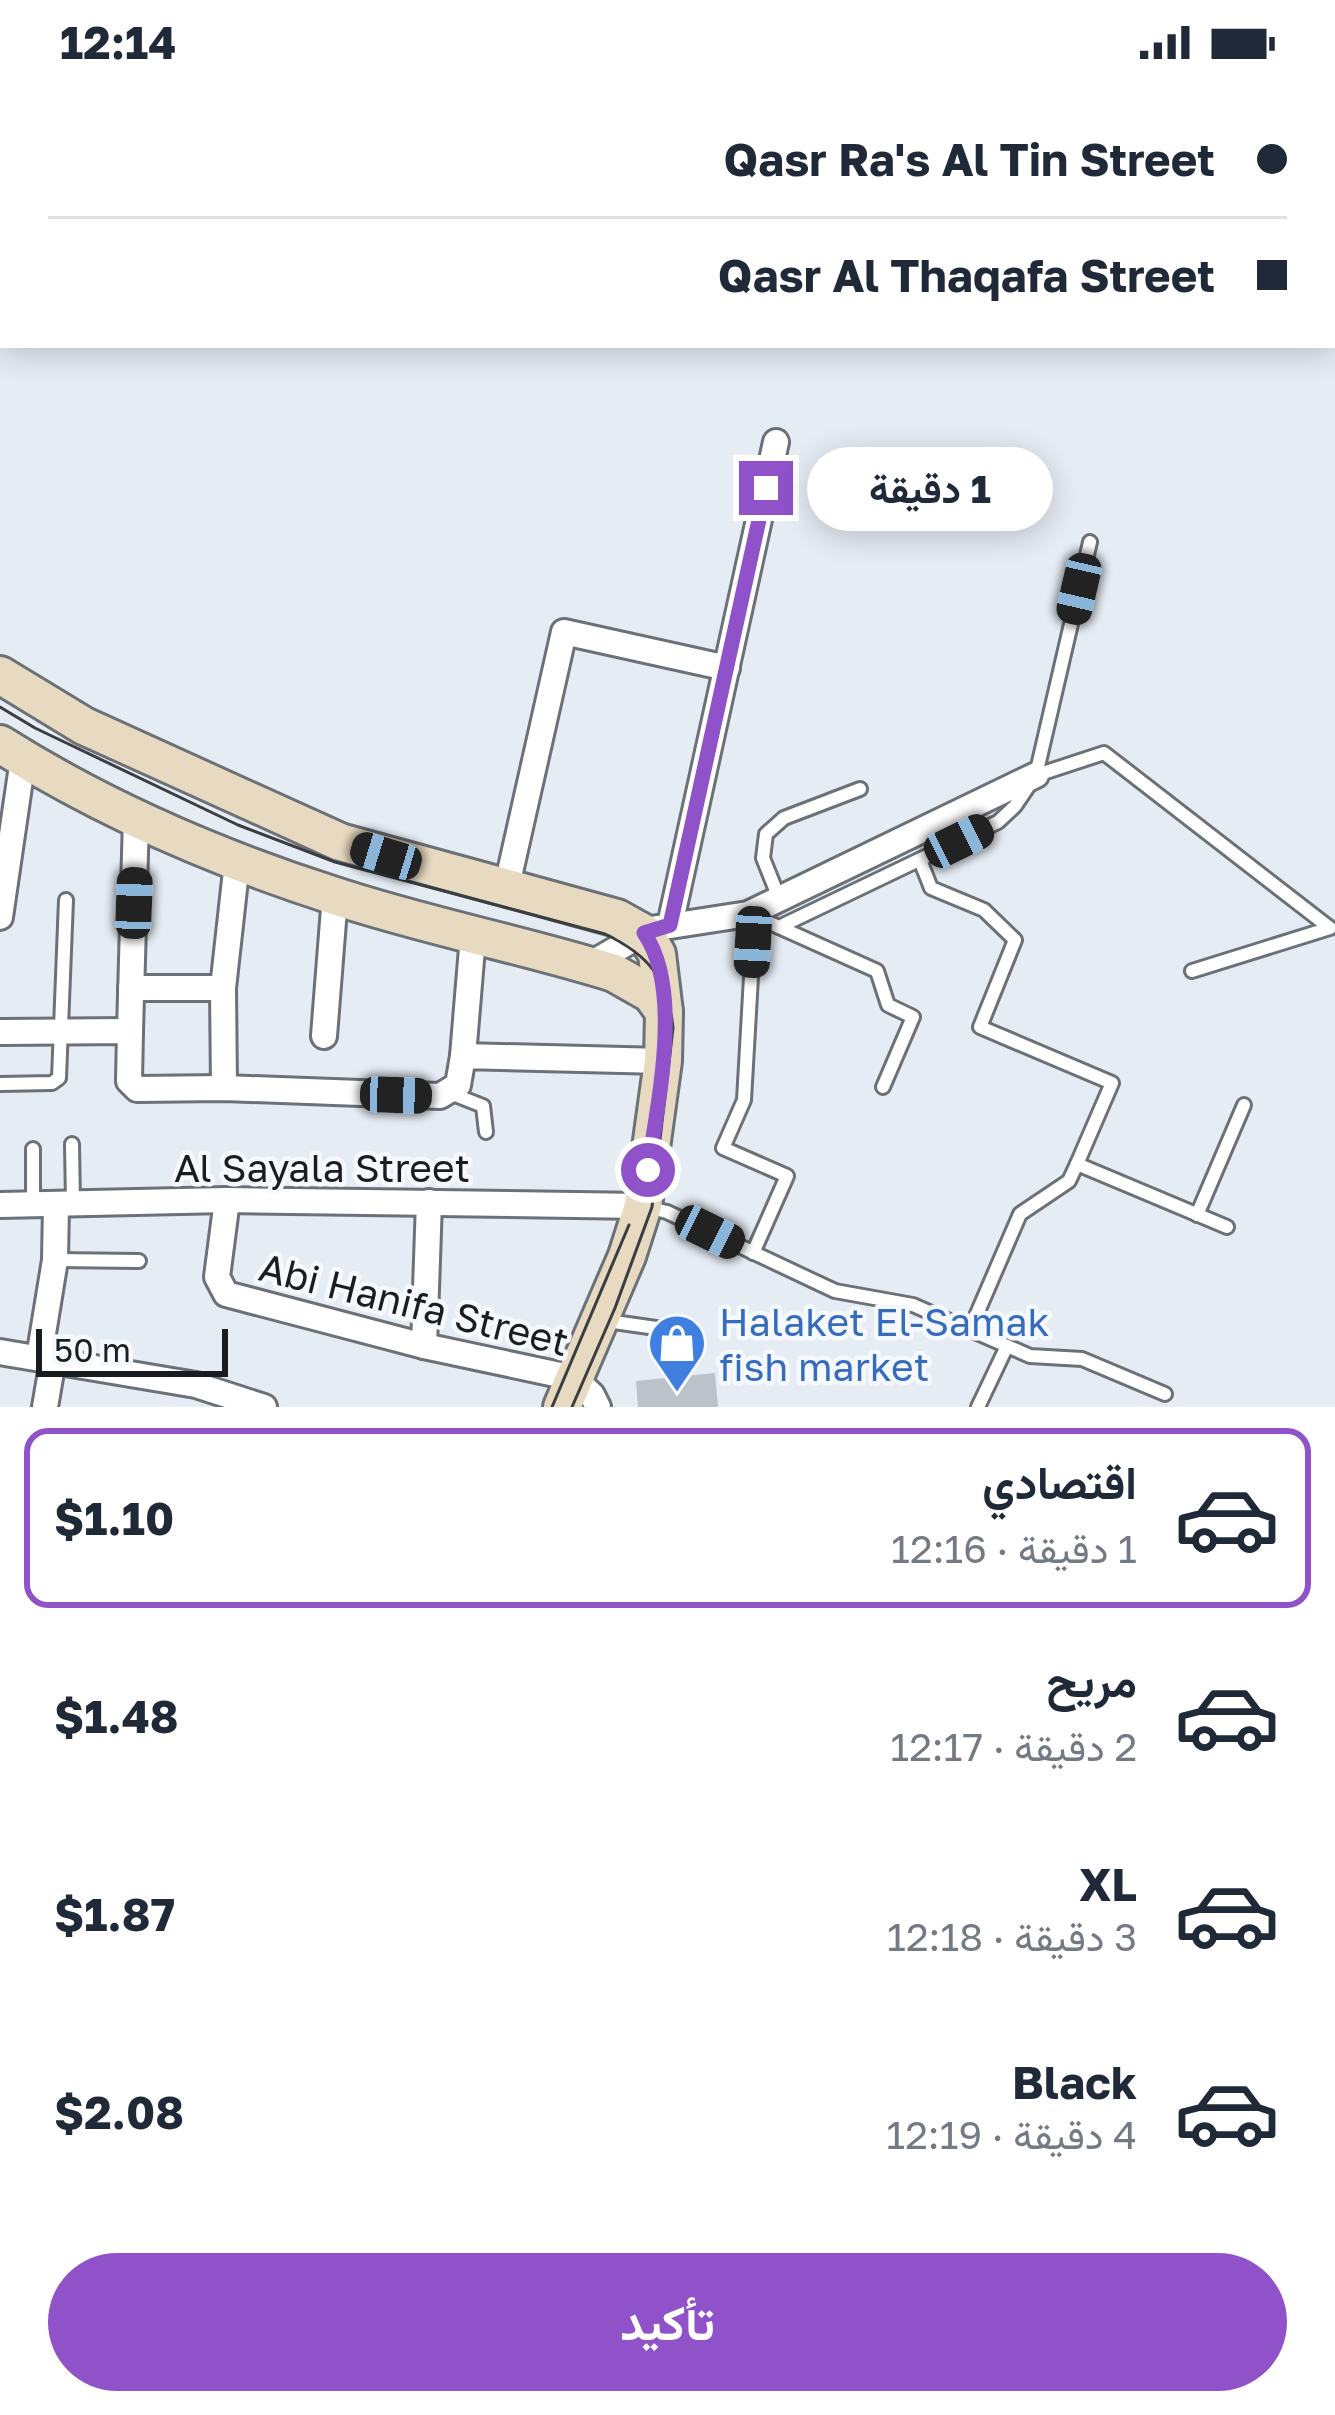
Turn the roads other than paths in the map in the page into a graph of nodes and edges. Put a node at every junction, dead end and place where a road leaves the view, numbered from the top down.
1 (776, 442) dead end
2 (1090, 542) dead end
3 (727, 668) junction
4 (0, 675) edge
5 (12, 751) edge
6 (1036, 775) junction
7 (860, 789) dead end
8 (136, 818) junction
9 (920, 860) junction
10 (237, 862) junction
11 (506, 890) junction
12 (335, 896) junction
13 (779, 898) junction
14 (66, 899) dead end
15 (0, 911) edge
16 (748, 914) junction
17 (779, 927) junction
18 (657, 929) junction
19 (473, 936) junction
20 (589, 965) junction
21 (1192, 970) dead end
22 (131, 988) junction
23 (223, 988) junction
24 (664, 1012) junction
25 (130, 1031) junction
26 (0, 1032) edge
27 (62, 1032) junction
28 (324, 1036) dead end
29 (463, 1056) junction
30 (663, 1061) junction
31 (0, 1084) edge
32 (883, 1087) dead end
33 (224, 1088) junction
34 (450, 1093) junction
35 (1244, 1105) dead end
36 (487, 1132) dead end
37 (72, 1144) dead end
38 (33, 1149) dead end
39 (1077, 1164) junction
40 (227, 1200) junction
41 (429, 1202) junction
42 (54, 1204) junction
43 (0, 1205) edge
44 (644, 1206) junction
45 (1197, 1215) junction
46 (1227, 1227) dead end
47 (753, 1253) junction
48 (55, 1260) junction
49 (140, 1261) dead end
50 (600, 1320) junction
51 (970, 1330) junction
52 (424, 1346) junction
53 (697, 1346) dead end
54 (1007, 1346) junction
55 (0, 1352) edge
56 (46, 1359) junction
57 (568, 1393) edge
58 (1165, 1394) dead end
59 (45, 1407) edge
60 (264, 1407) edge
61 (598, 1407) edge
62 (979, 1407) edge

1 - 3 street
2 - 6 lane
3 - 11 street
3 - 18 street
4 - 11 main road
5 - 8 main road
5 - 15 street
6 - 9 lane
6 - 13 street
6 - 21 lane
7 - 13 lane
8 - 10 main road
8 - 22 street
9 - 17 lane
9 - 39 lane
10 - 12 main road
10 - 23 street
11 - 18 main road
12 - 19 main road
12 - 28 street
13 - 16 street
14 - 27 lane
16 - 17 lane
16 - 18 street
16 - 47 lane
17 - 32 lane
18 - 20 street
18 - 24 main road
19 - 20 main road
19 - 29 street
20 - 24 main road
22 - 23 street
22 - 25 street
23 - 33 street
24 - 30 main road
25 - 27 street
25 - 33 street
26 - 27 street
27 - 31 lane
29 - 30 street
29 - 34 street
30 - 44 main road
33 - 34 street
34 - 36 lane
35 - 45 lane
37 - 42 lane
38 - 42 lane
39 - 45 lane
39 - 51 lane
40 - 41 street, Al Sayala Street
40 - 42 street, Al Sayala Street
40 - 52 street, Abi Hanifa Street
41 - 44 street, Al Sayala Street
41 - 52 street
42 - 43 street, Al Sayala Street
42 - 48 street
44 - 47 lane
44 - 50 main road
45 - 46 lane
47 - 51 lane
48 - 49 lane
48 - 56 street
50 - 53 lane
50 - 57 main road
51 - 54 lane
52 - 57 street, Abi Hanifa Street
54 - 58 lane
54 - 62 lane
55 - 56 street
56 - 59 street
56 - 60 street
57 - 61 street, Abi Hanifa Street

